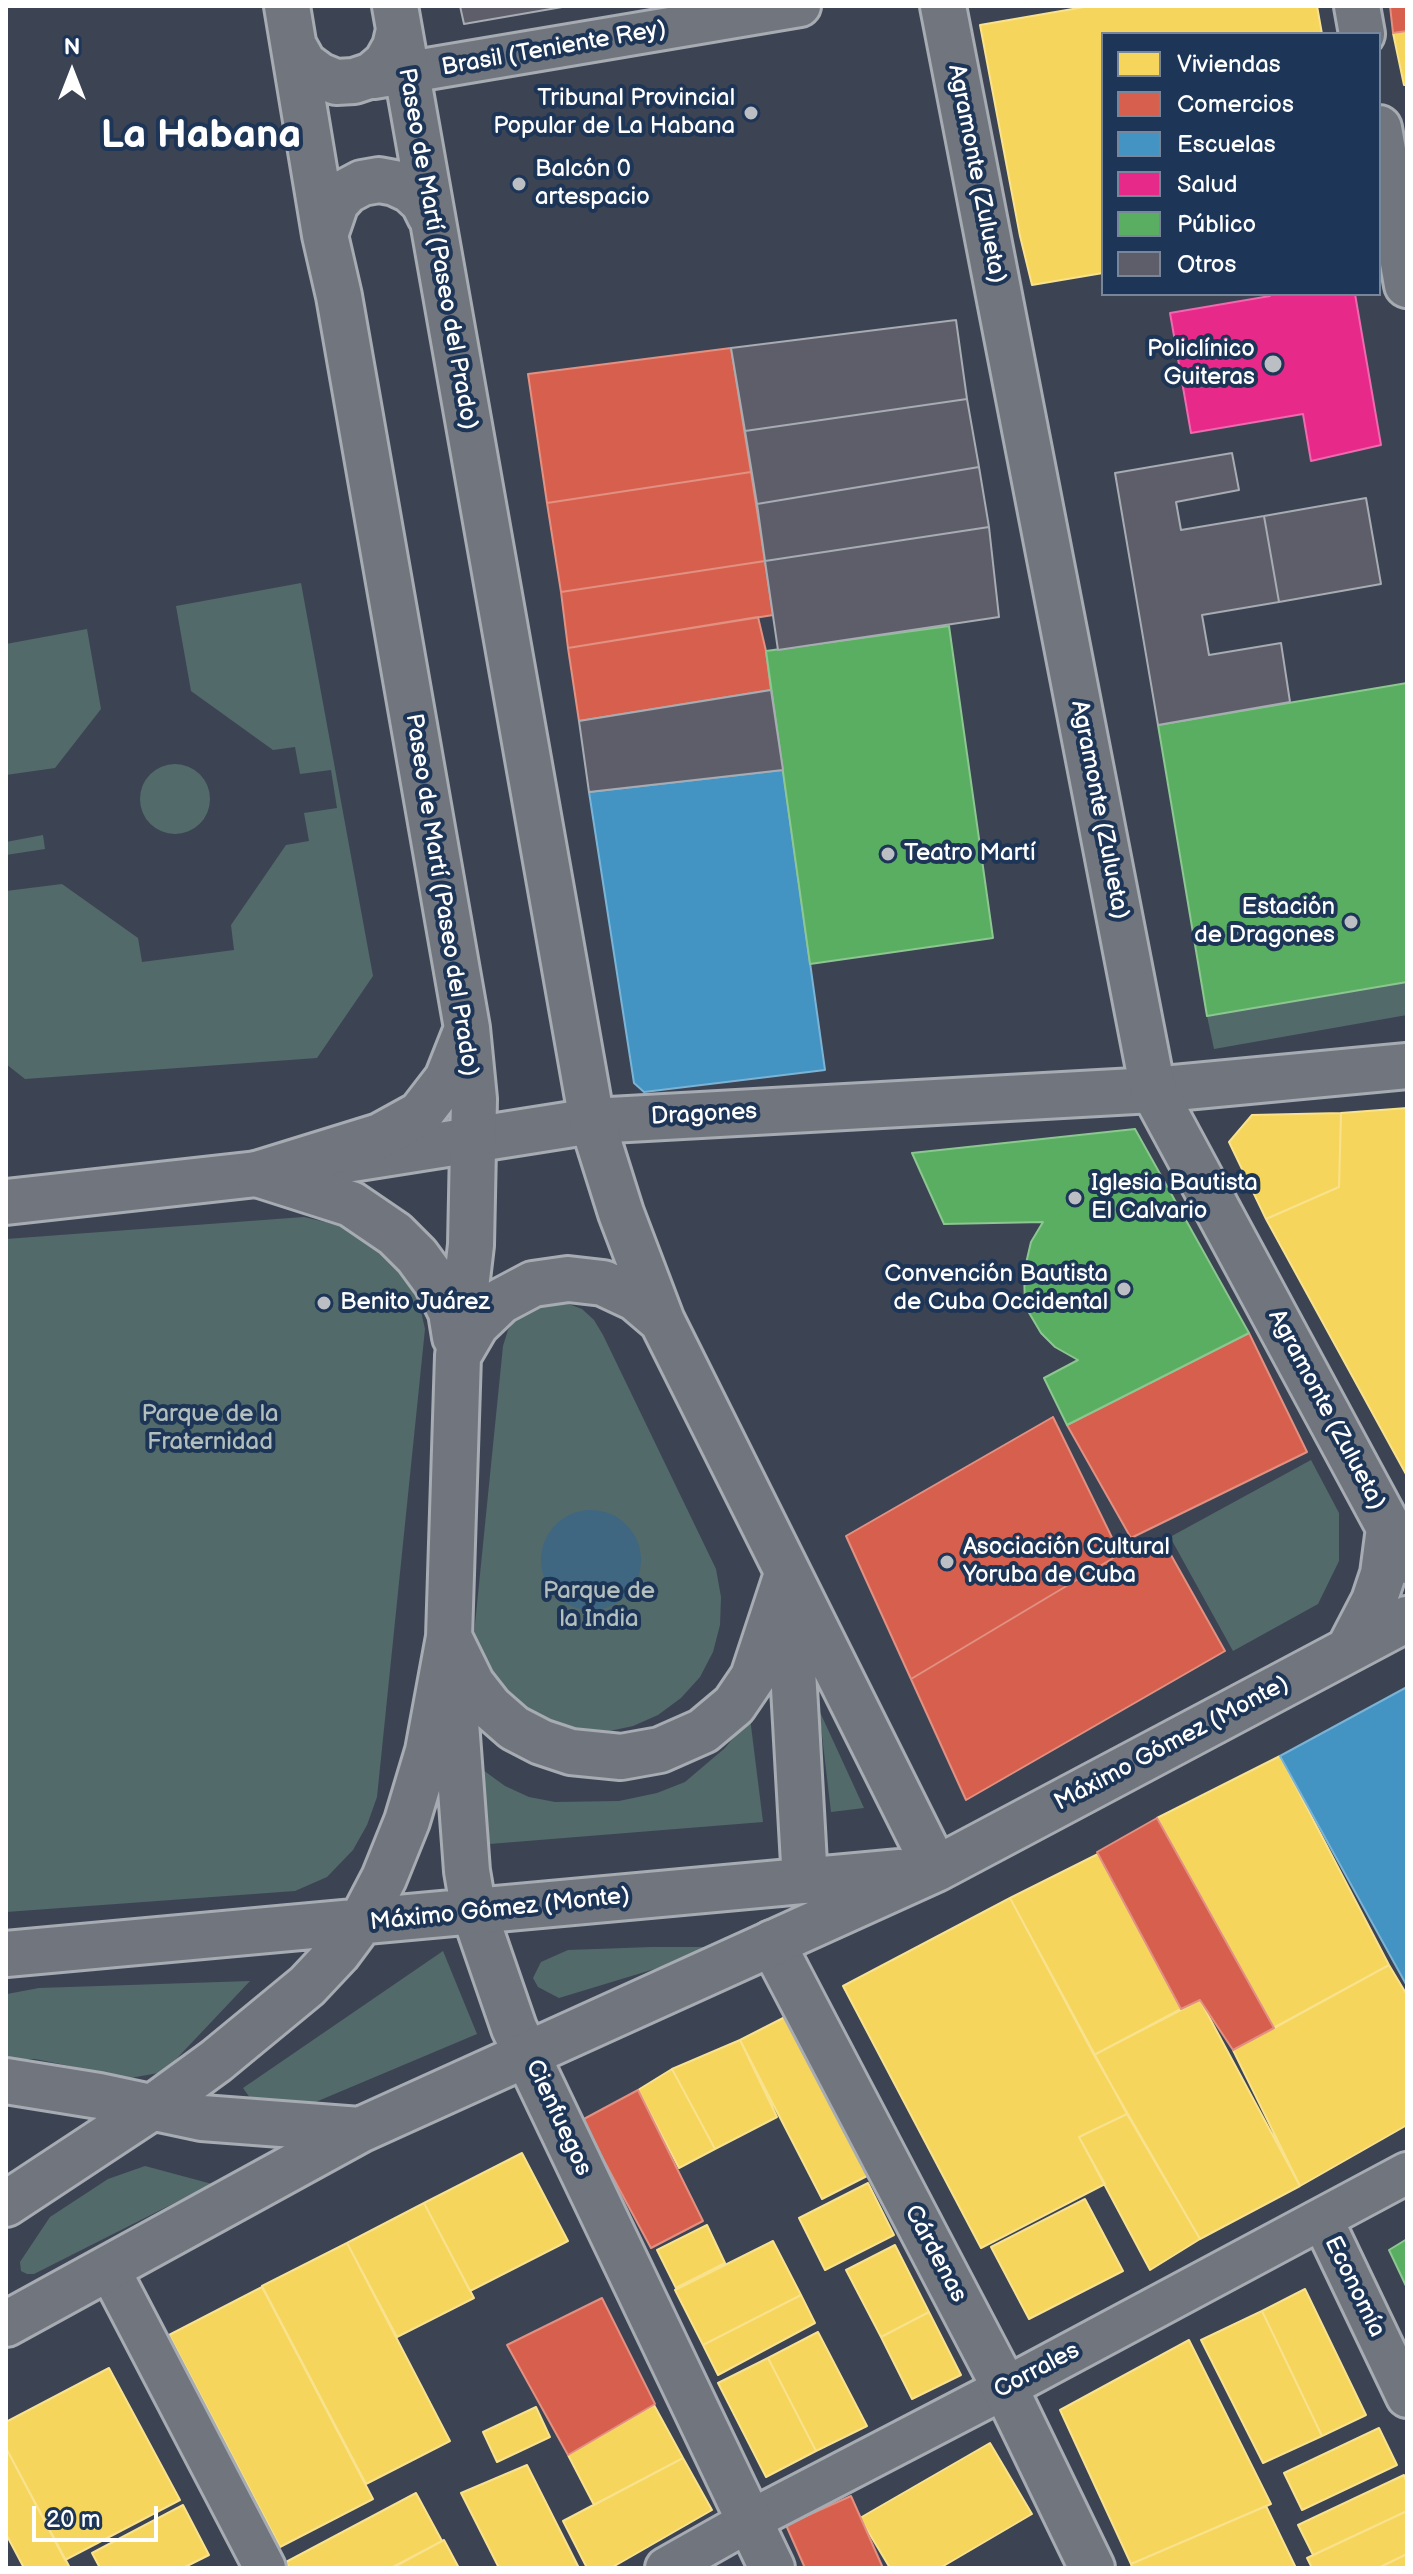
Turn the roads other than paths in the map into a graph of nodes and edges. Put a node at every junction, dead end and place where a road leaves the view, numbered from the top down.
1 (800, 6) edge
2 (943, 6) edge
3 (1357, 6) edge
4 (397, 18) edge
5 (291, 27) edge
6 (1362, 32) edge
7 (407, 73) junction
8 (354, 81) junction
9 (1381, 139) edge
10 (430, 216) junction
11 (325, 235) junction
12 (1407, 285) edge
13 (467, 1028) junction
14 (1407, 1066) edge
15 (1153, 1090) junction
16 (592, 1121) junction
17 (475, 1139) junction
18 (257, 1174) junction
19 (6, 1202) edge
20 (662, 1321) junction
21 (458, 1356) junction
22 (1398, 1544) edge
23 (787, 1574) junction
24 (1407, 1619) edge
25 (449, 1637) junction
26 (1349, 1649) junction
27 (936, 1869) junction
28 (805, 1881) junction
29 (474, 1912) junction
30 (361, 1922) junction
31 (772, 1943) junction
32 (6, 1954) edge
33 (528, 2054) junction
34 (6, 2081) edge
35 (153, 2107) junction
36 (360, 2130) junction
37 (1407, 2173) edge
38 (6, 2204) edge
39 (1322, 2219) junction
40 (108, 2267) junction
41 (6, 2324) edge
42 (1005, 2388) junction
43 (1407, 2397) edge
44 (751, 2520) junction
45 (265, 2568) edge
46 (666, 2568) edge
47 (772, 2568) edge
48 (1092, 2568) edge

1 - 7 street, Brasil (Teniente Rey)
2 - 15 main road, Agramonte (Zulueta)
3 - 6 main road
4 - 7 main road, Paseo de Martí (Paseo del Prado)
4 - 8 main road
5 - 8 main road
5 - 11 main road, Paseo de Martí (Paseo del Prado)
7 - 8 street, Brasil (Teniente Rey)
7 - 10 main road, Paseo de Martí (Paseo del Prado)
9 - 12 main road
10 - 11 main road
10 - 16 main road, Paseo de Martí (Paseo del Prado)
11 - 13 main road, Paseo de Martí (Paseo del Prado)
13 - 17 main road, Paseo de Martí (Paseo del Prado)
13 - 18 main road
14 - 15 main road, Dragones
15 - 16 main road, Dragones
15 - 22 main road, Agramonte (Zulueta)
16 - 17 main road, Dragones
16 - 20 main road, Paseo de Martí (Paseo del Prado)
17 - 18 main road, Dragones
17 - 21 main road, Paseo de Martí (Paseo del Prado)
18 - 19 main road, Dragones
18 - 21 main road
20 - 21 main road
20 - 23 main road, Paseo de Martí (Paseo del Prado)
21 - 25 main road, Paseo de Martí (Paseo del Prado)
22 - 26 main road
23 - 25 main road
23 - 27 main road
23 - 28 main road, Paseo de Martí (Paseo del Prado)
24 - 26 main road, Máximo Gómez (Monte)
25 - 29 main road, Cienfuegos
25 - 30 main road, Paseo de Martí (Paseo del Prado)
26 - 27 main road, Máximo Gómez (Monte)
27 - 28 main road, Máximo Gómez (Monte)
27 - 31 main road, Máximo Gómez (Monte)
28 - 29 main road, Máximo Gómez (Monte)
28 - 31 main road
29 - 30 main road, Máximo Gómez (Monte)
29 - 33 main road, Cienfuegos
30 - 32 main road
30 - 35 main road, Máximo Gómez (Monte)
31 - 33 main road, Máximo Gómez (Monte)
31 - 42 main road, Cárdenas
33 - 36 main road, Máximo Gómez (Monte)
33 - 44 main road, Cienfuegos
34 - 35 main road
35 - 36 main road
35 - 38 main road, Máximo Gómez (Monte)
36 - 40 main road, Máximo Gómez (Monte)
37 - 39 street, Corrales
39 - 42 street, Corrales
39 - 43 street, Economía
40 - 41 main road, Máximo Gómez (Monte)
40 - 45 street
42 - 44 street, Corrales
42 - 48 main road, Cárdenas
44 - 46 street, Corrales
44 - 47 main road, Cienfuegos

